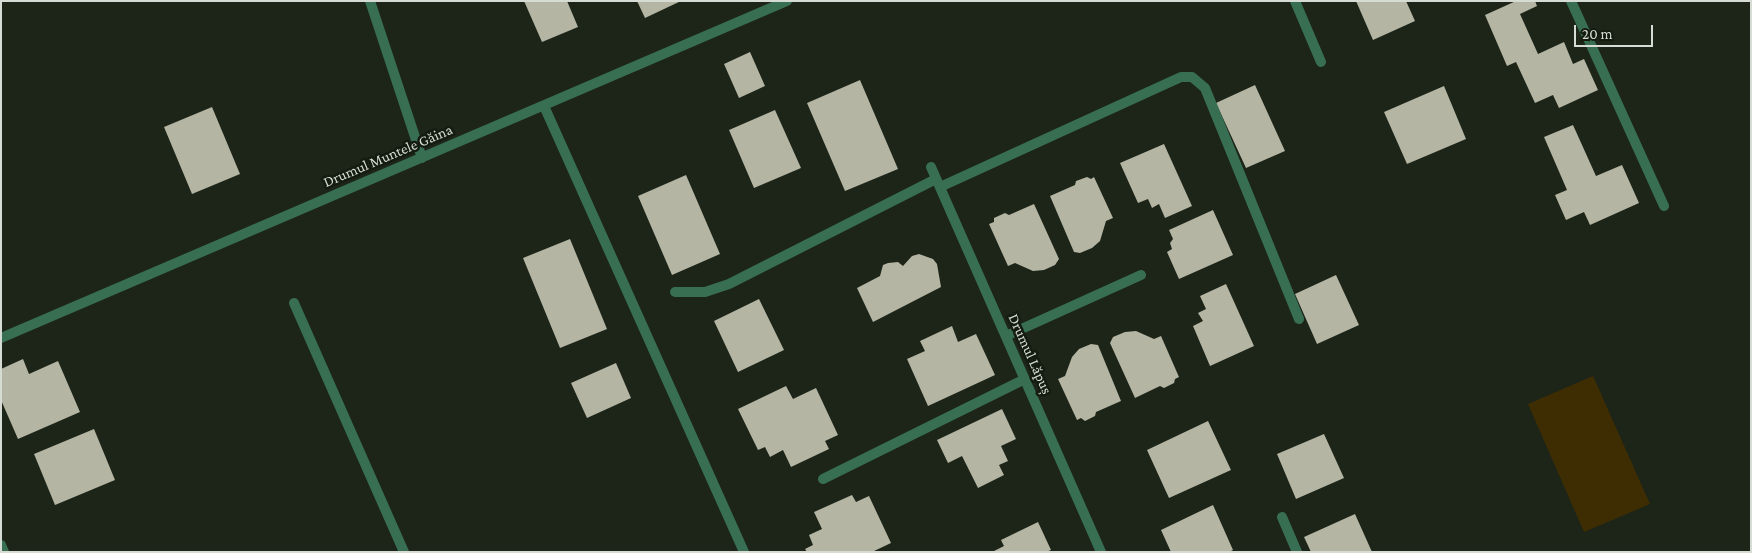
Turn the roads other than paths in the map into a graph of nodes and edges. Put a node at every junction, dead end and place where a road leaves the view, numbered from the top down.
1 (370, 1) edge
2 (787, 1) edge
3 (1295, 1) edge
4 (1570, 1) edge
5 (1321, 62) dead end
6 (544, 106) junction
7 (422, 158) junction
8 (931, 167) dead end
9 (938, 183) junction
10 (1664, 206) dead end
11 (1141, 274) dead end
12 (675, 292) dead end
13 (294, 303) dead end
14 (1299, 319) dead end
15 (1006, 336) junction
16 (1, 338) edge
17 (1025, 380) junction
18 (823, 480) dead end
19 (1282, 517) dead end
20 (1, 545) edge
21 (4, 552) edge
22 (404, 552) edge
23 (744, 552) edge
24 (1101, 552) edge
25 (1297, 552) edge

1 - 7 street
2 - 6 street, Drumul Muntele Găina
3 - 5 street
4 - 10 street
6 - 7 street, Drumul Muntele Găina
6 - 23 street
7 - 16 street, Drumul Muntele Găina
8 - 9 street, Drumul Lăpuș
9 - 12 street
9 - 14 street
9 - 15 street, Drumul Lăpuș
11 - 15 street
13 - 22 street
15 - 17 street, Drumul Lăpuș
17 - 18 street
17 - 24 street, Drumul Lăpuș
19 - 25 street
20 - 21 street

